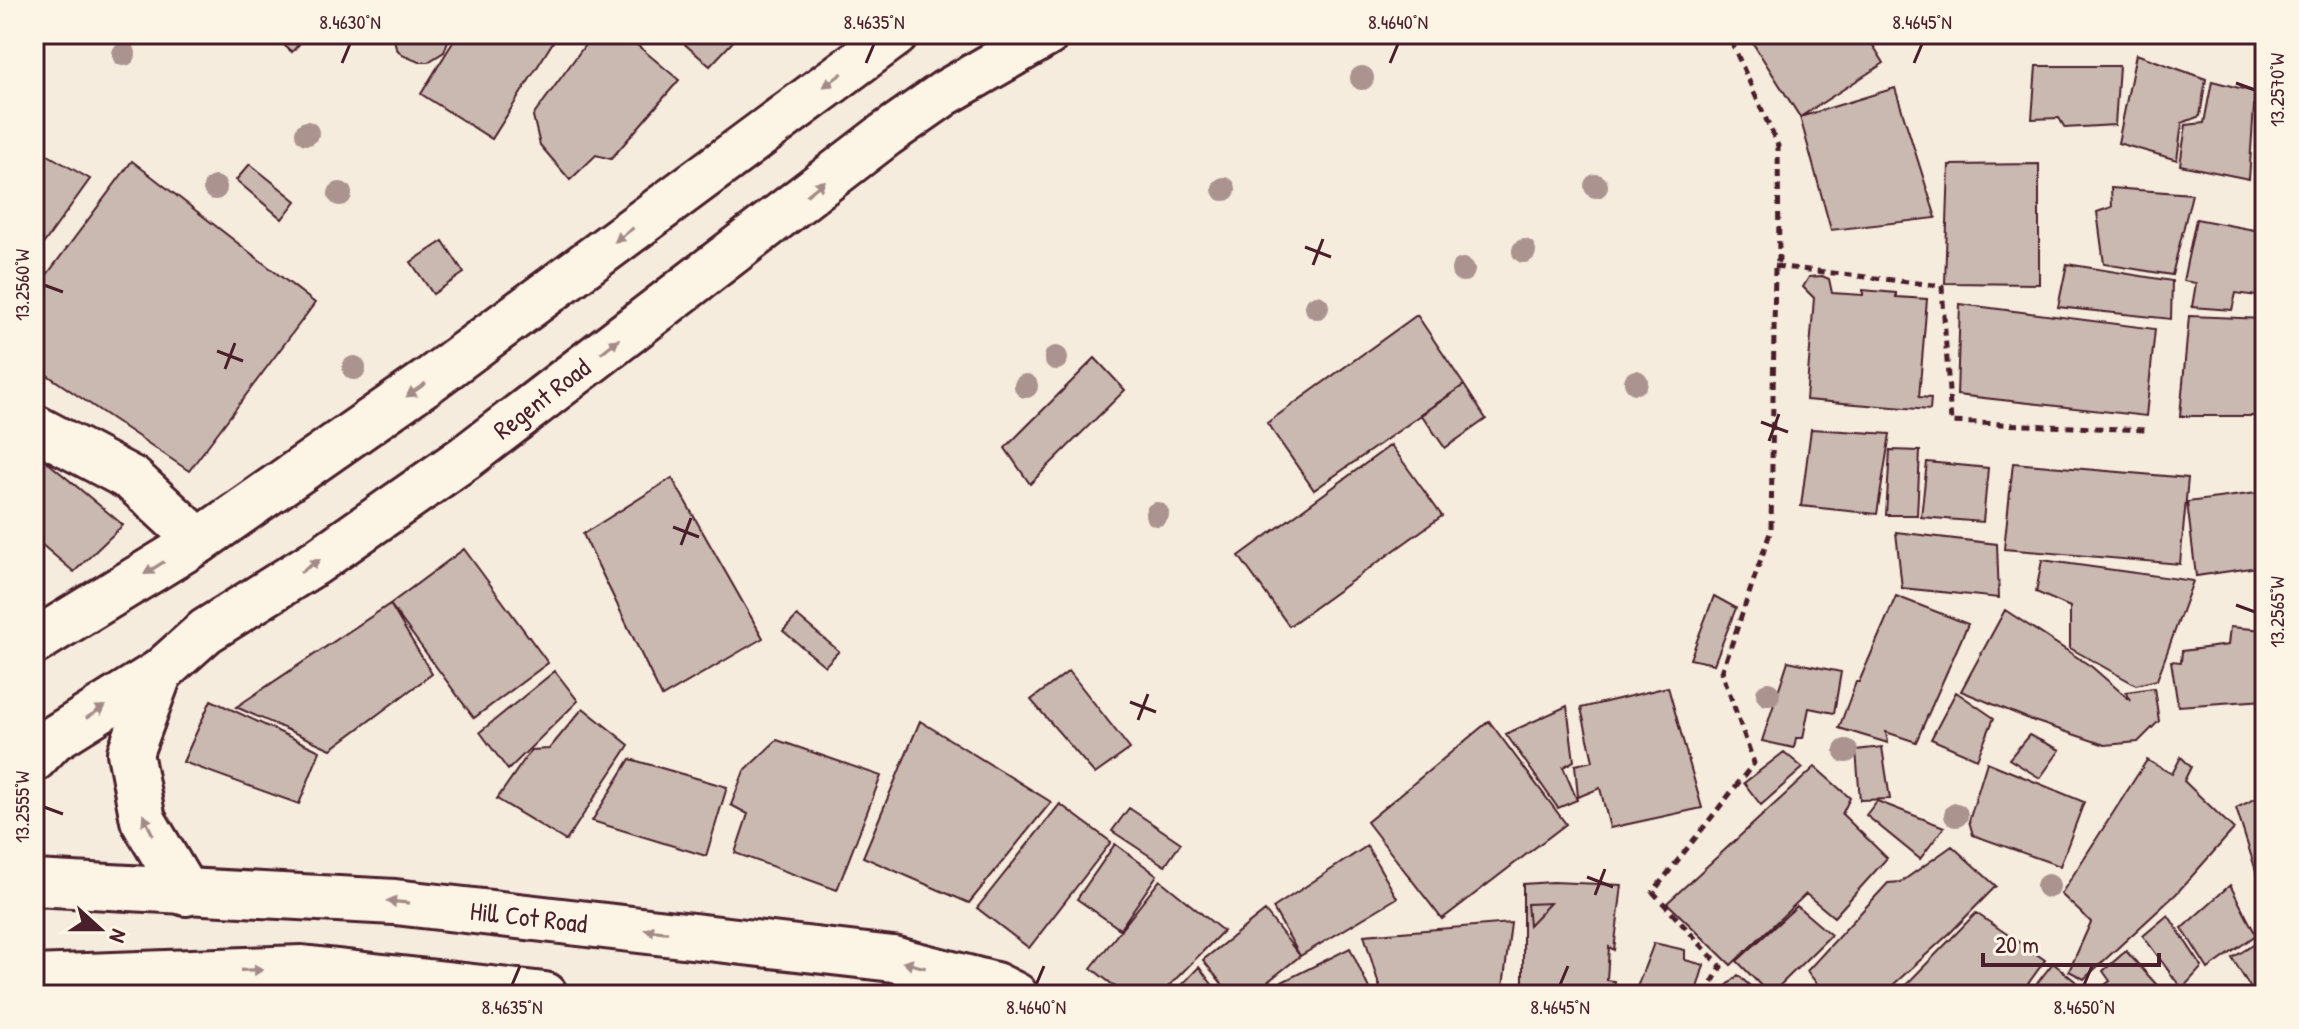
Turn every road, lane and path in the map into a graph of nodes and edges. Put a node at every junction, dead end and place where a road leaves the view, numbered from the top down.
1 (896, 34) edge
2 (1047, 34) edge
3 (1728, 34) edge
4 (1775, 266) junction
5 (34, 427) edge
6 (2146, 430) dead end
7 (199, 541) junction
8 (34, 642) edge
9 (160, 672) junction
10 (34, 759) edge
11 (34, 883) edge
12 (186, 893) junction
13 (34, 978) edge
14 (545, 995) edge
15 (1015, 995) edge
16 (1705, 995) edge

1 -> 7 main road
9 -> 2 main road, Regent Road
3 - 4 path
4 - 6 path
4 - 16 path
5 - 7 main road
7 -> 8 main road
10 -> 9 main road, Regent Road
12 -> 9 main road
11 - 12 main road, Hill Cot Road
15 -> 12 main road, Hill Cot Road
13 -> 14 main road

